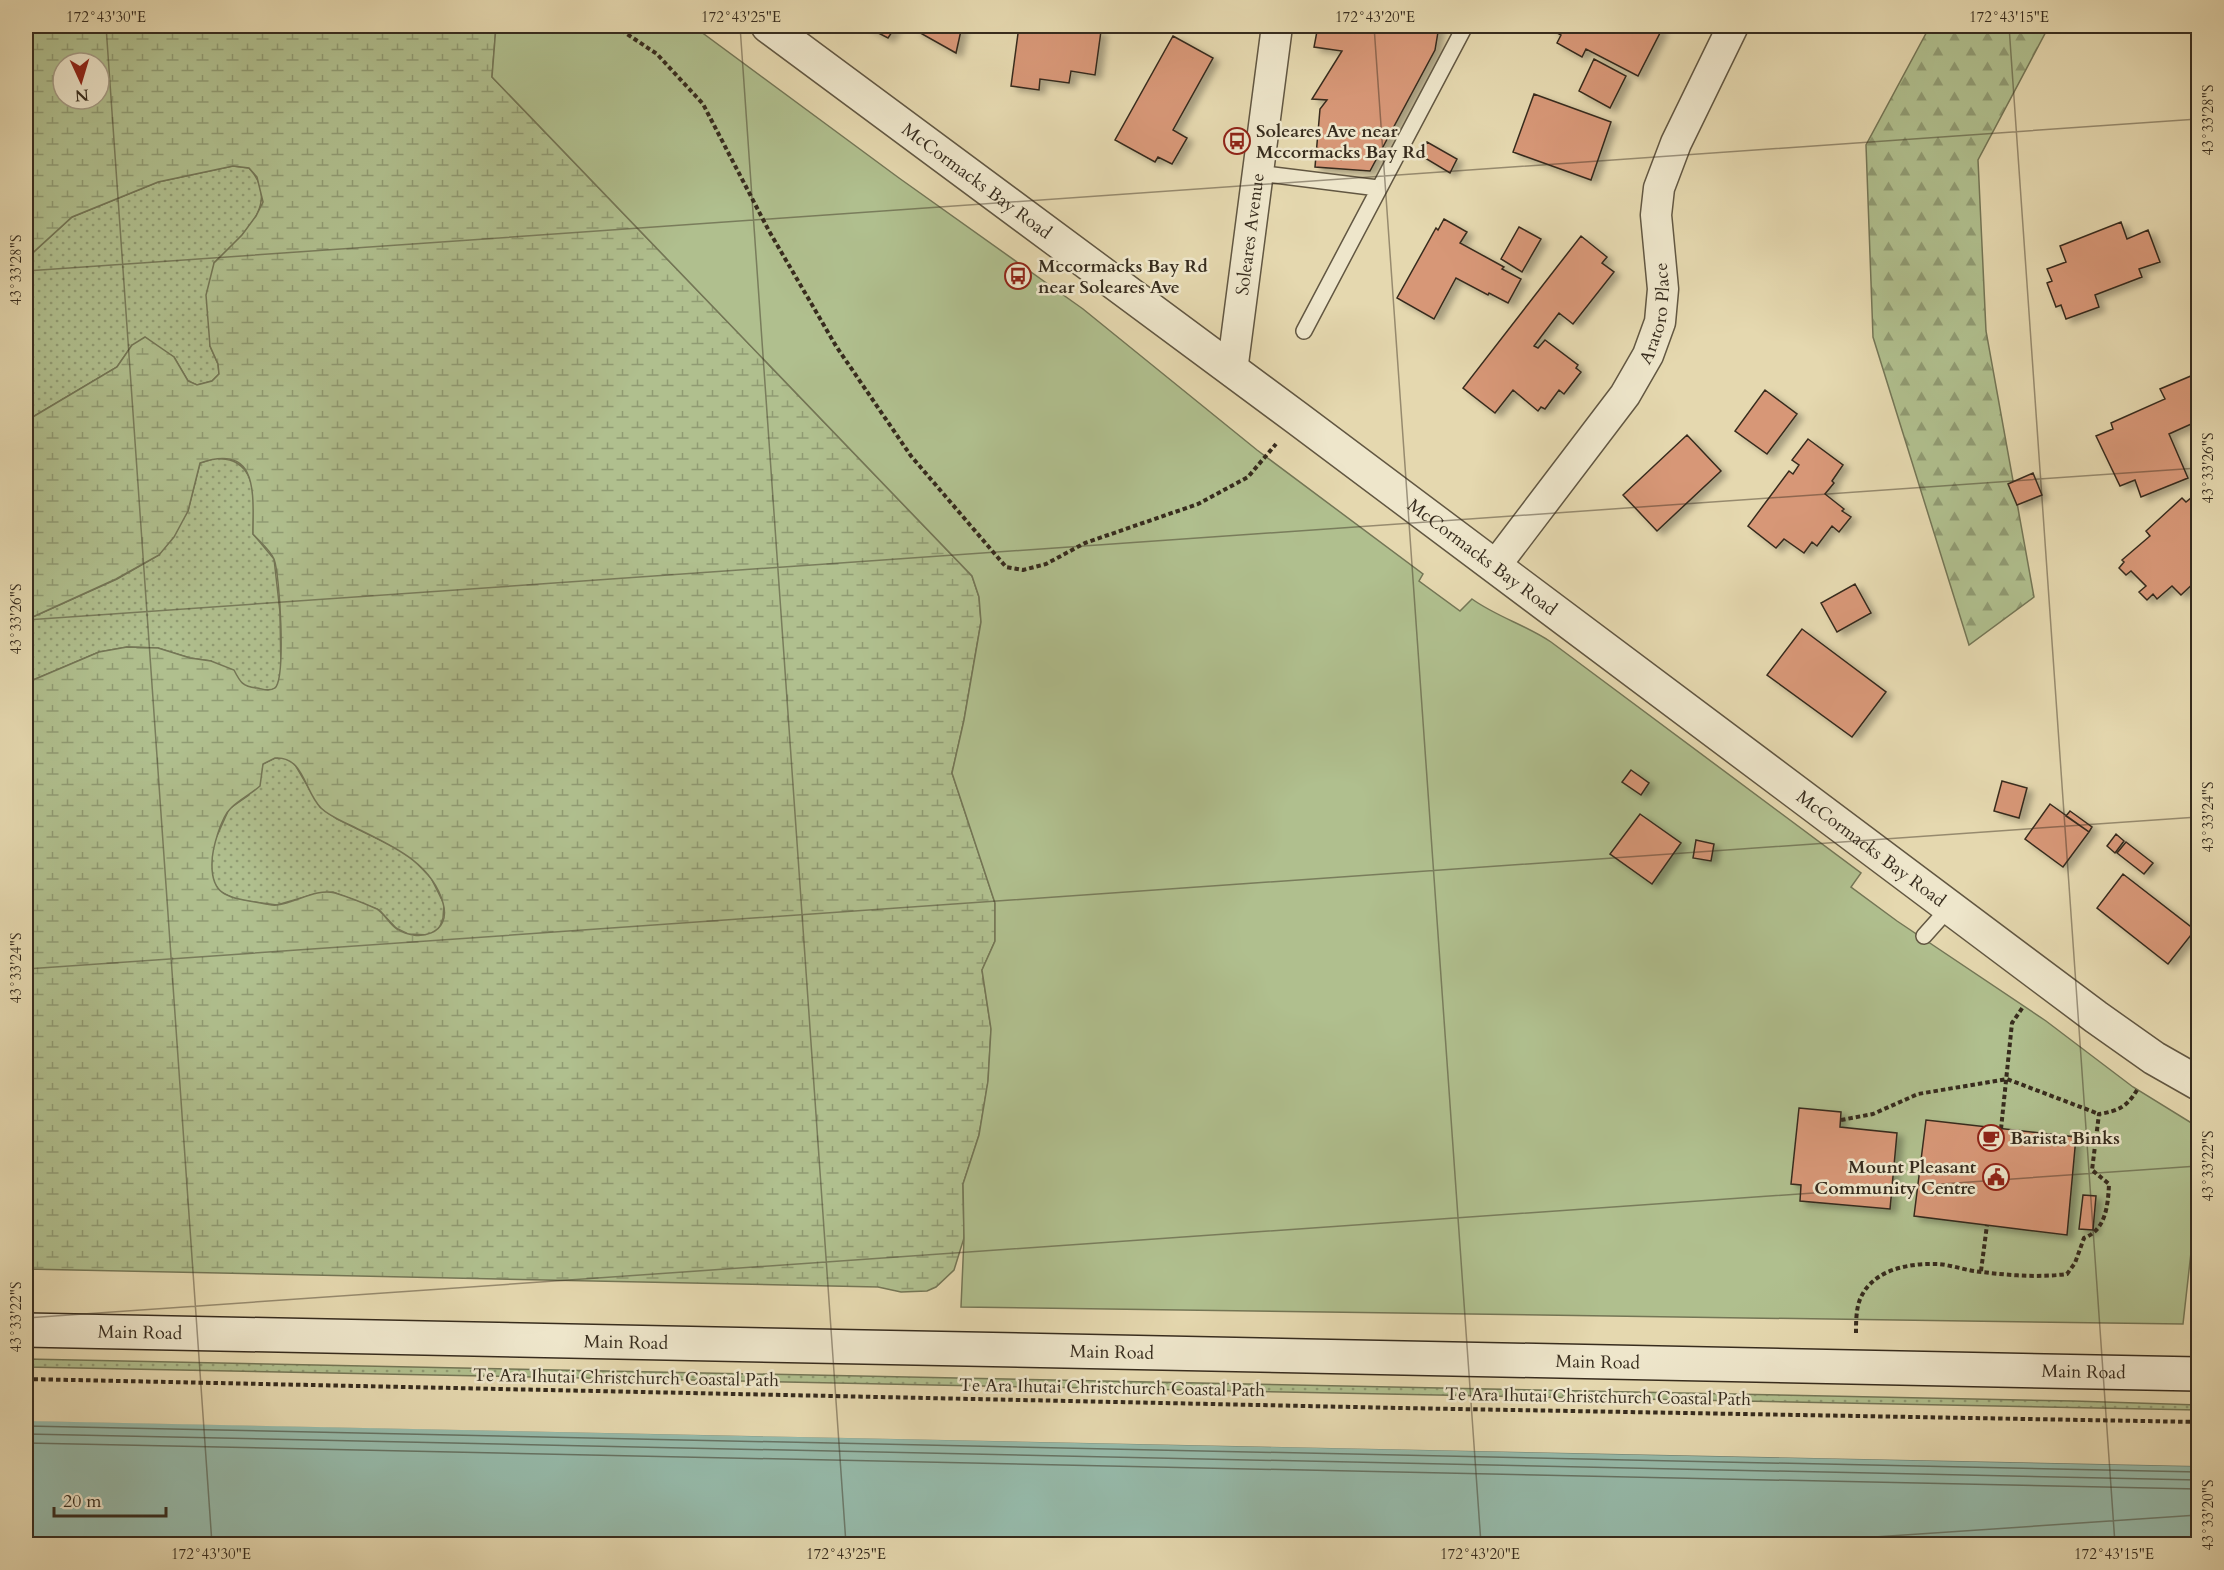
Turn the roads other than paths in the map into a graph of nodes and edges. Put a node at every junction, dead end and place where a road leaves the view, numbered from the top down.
1 (768, 26) edge
2 (1277, 26) edge
3 (1465, 26) edge
4 (1733, 26) edge
5 (1258, 173) junction
6 (1378, 188) junction
7 (1304, 331) dead end
8 (1232, 371) junction
9 (1495, 566) junction
10 (1949, 908) junction
11 (1924, 936) dead end
12 (2199, 1083) edge
13 (26, 1330) edge
14 (2199, 1374) edge

1 - 8 main road, McCormacks Bay Road
2 - 5 street, Soleares Avenue
3 - 6 lane
4 - 9 street, Aratoro Place
5 - 6 lane
5 - 8 street, Soleares Avenue
6 - 7 lane
8 - 9 main road, McCormacks Bay Road
9 - 10 main road, McCormacks Bay Road
10 - 11 lane
10 - 12 main road, McCormacks Bay Road
13 - 14 main road, Main Road

